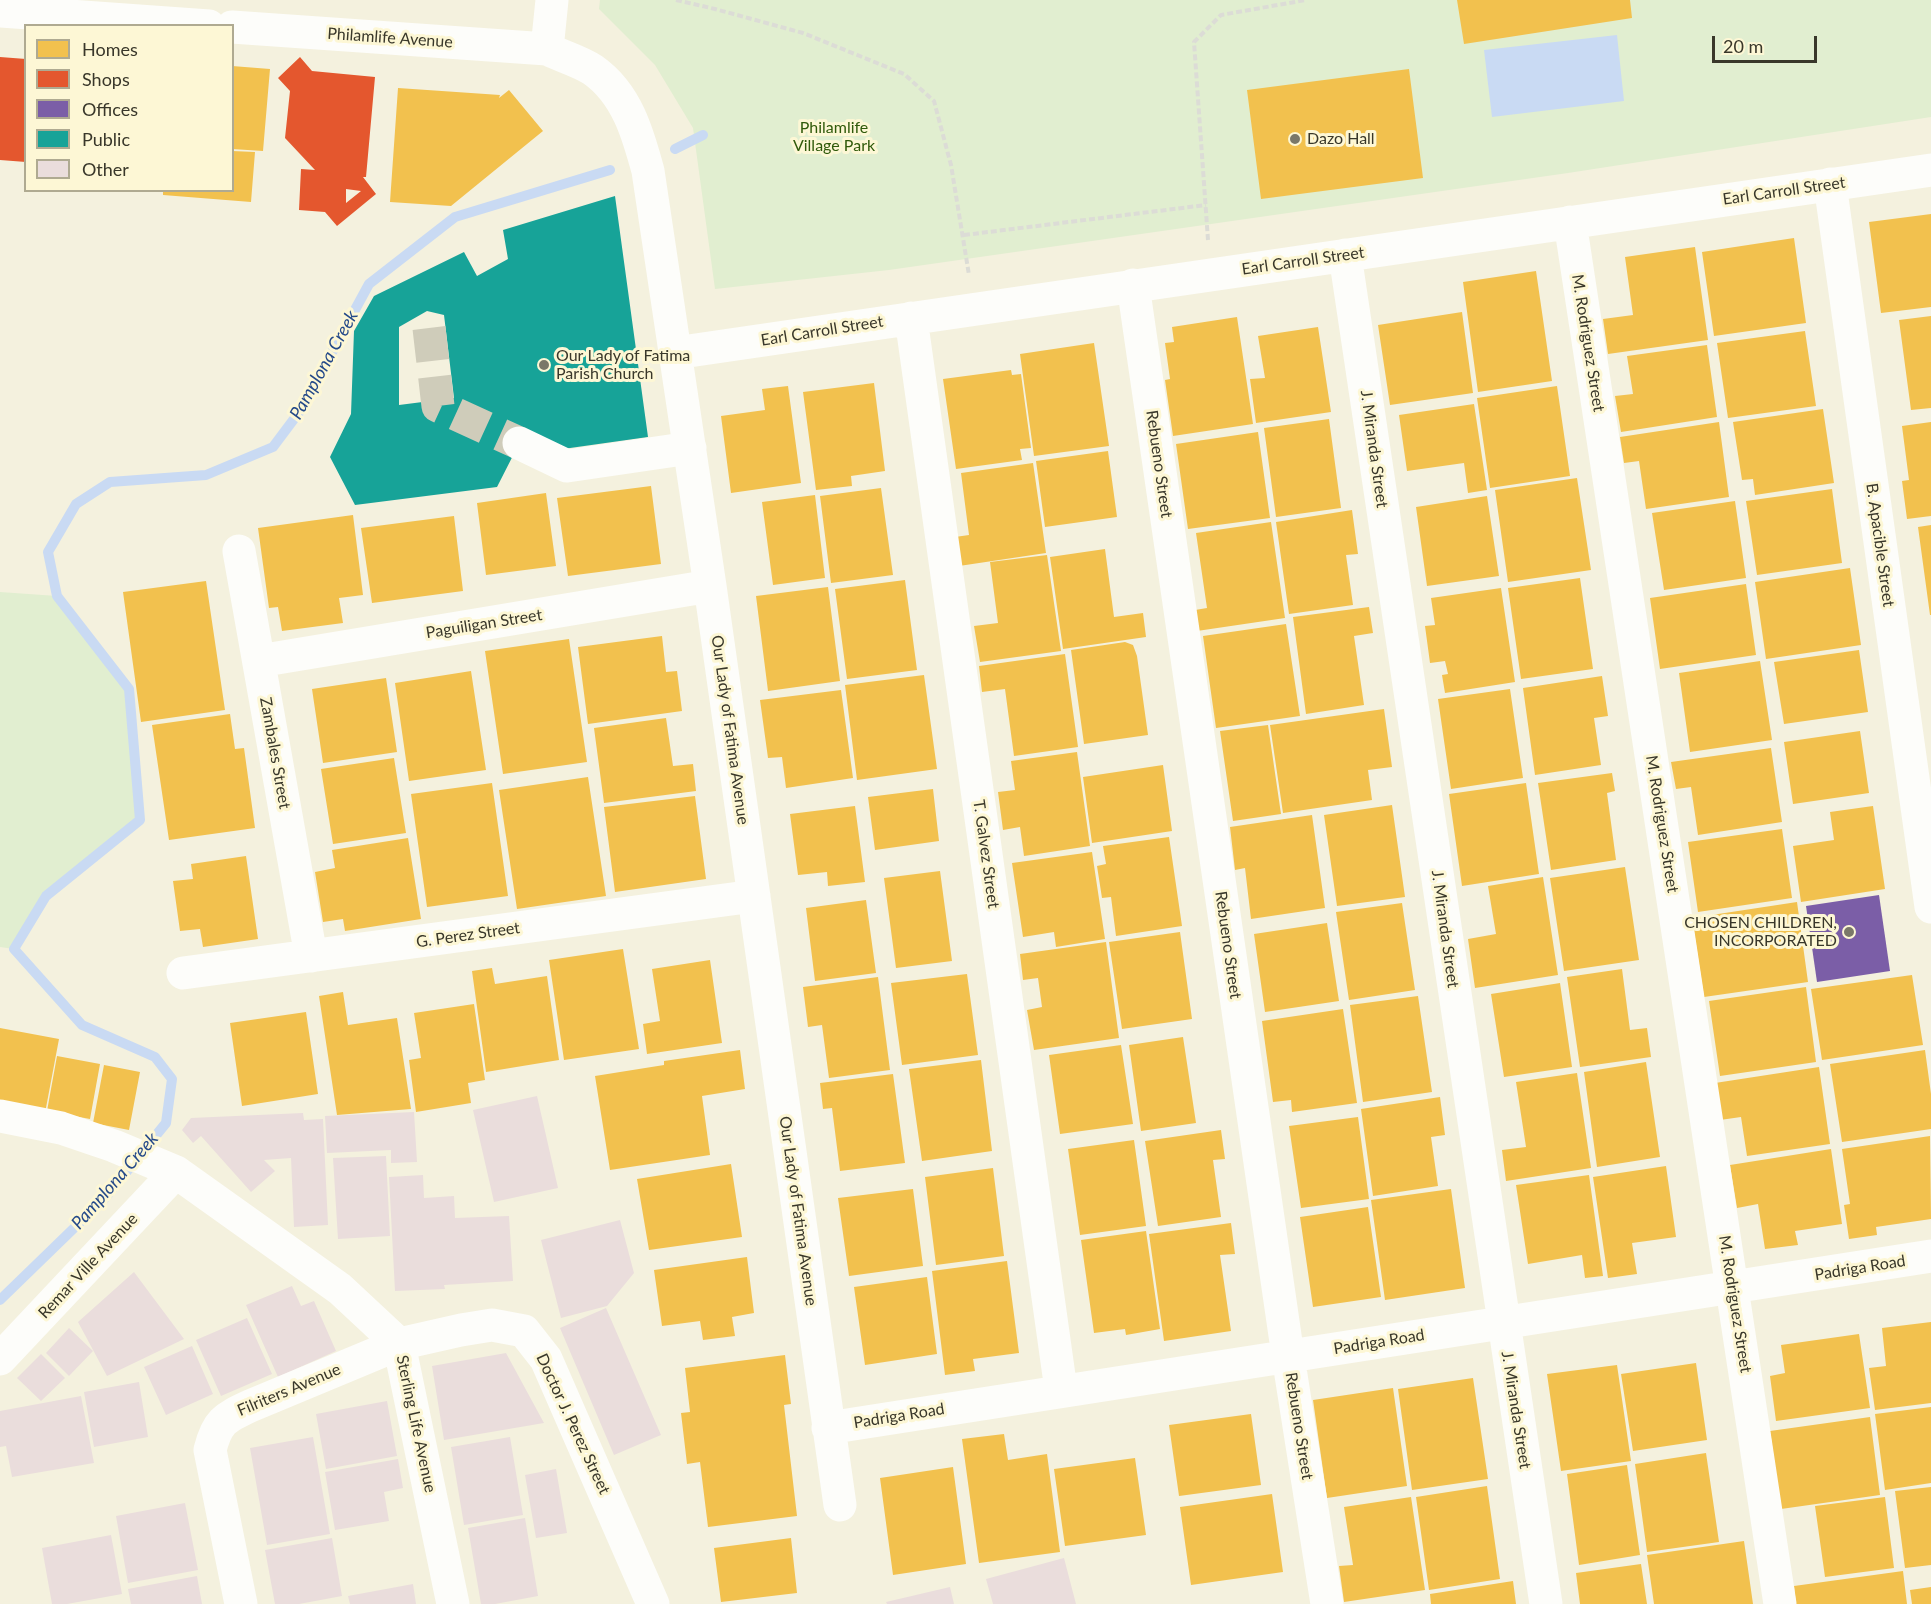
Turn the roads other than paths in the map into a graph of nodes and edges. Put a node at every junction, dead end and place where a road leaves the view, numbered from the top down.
1 (552, 0) edge
2 (0, 11) edge
3 (181, 24) edge
4 (234, 27) edge
5 (547, 50) junction
6 (1931, 170) edge
7 (1830, 184) junction
8 (1570, 222) junction
9 (1346, 255) junction
10 (1133, 285) junction
11 (911, 318) junction
12 (675, 353) junction
13 (519, 443) tunnel mouth
14 (690, 448) junction
15 (239, 551) dead end
16 (710, 586) junction
17 (259, 661) junction
18 (754, 896) junction
19 (1931, 906) edge
20 (311, 956) junction
21 (183, 973) dead end
22 (0, 1116) edge
23 (164, 1166) junction
24 (1931, 1256) edge
25 (1733, 1287) junction
26 (1503, 1323) junction
27 (399, 1344) junction
28 (1288, 1356) junction
29 (0, 1359) edge
30 (1061, 1390) junction
31 (828, 1428) junction
32 (840, 1505) dead end
33 (241, 1604) edge
34 (453, 1604) edge
35 (653, 1604) edge
36 (1326, 1604) edge
37 (1546, 1604) edge
38 (1780, 1604) edge

1 - 5 street
2 - 3 street
4 - 5 street, Philamlife Avenue
5 - 12 street, Our Lady of Fatima Avenue
6 - 7 street, Earl Carroll Street
7 - 8 street, Earl Carroll Street
7 - 19 street, B. Apacible Street
8 - 9 street, Earl Carroll Street
8 - 25 street, M. Rodriguez Street
9 - 10 street, Earl Carroll Street
9 - 26 street, J. Miranda Street
10 - 11 street, Earl Carroll Street
10 - 28 street, Rebueno Street
11 - 12 street, Earl Carroll Street
11 - 30 street, T. Galvez Street
12 - 14 street, Our Lady of Fatima Avenue
13 - 14 street
14 - 16 street, Our Lady of Fatima Avenue
15 - 17 street, Zambales Street
16 - 17 street, Paguiligan Street
16 - 18 street, Our Lady of Fatima Avenue
17 - 20 street, Zambales Street
18 - 20 street, G. Perez Street
18 - 31 street, Our Lady of Fatima Avenue
20 - 21 street, G. Perez Street
22 - 23 street, Sterling Life Avenue
23 - 27 street, Sterling Life Avenue
23 - 29 street, Remar Ville Avenue
24 - 25 street, Padriga Road
25 - 26 street, Padriga Road
25 - 38 street, M. Rodriguez Street
26 - 28 street, Padriga Road
26 - 37 street, J. Miranda Street
27 - 33 street, Filriters Avenue
27 - 34 street, Sterling Life Avenue
27 - 35 street, Doctor J. Perez Street
28 - 30 street, Padriga Road
28 - 36 street, Rebueno Street
30 - 31 street, Padriga Road
31 - 32 street, Our Lady of Fatima Avenue

